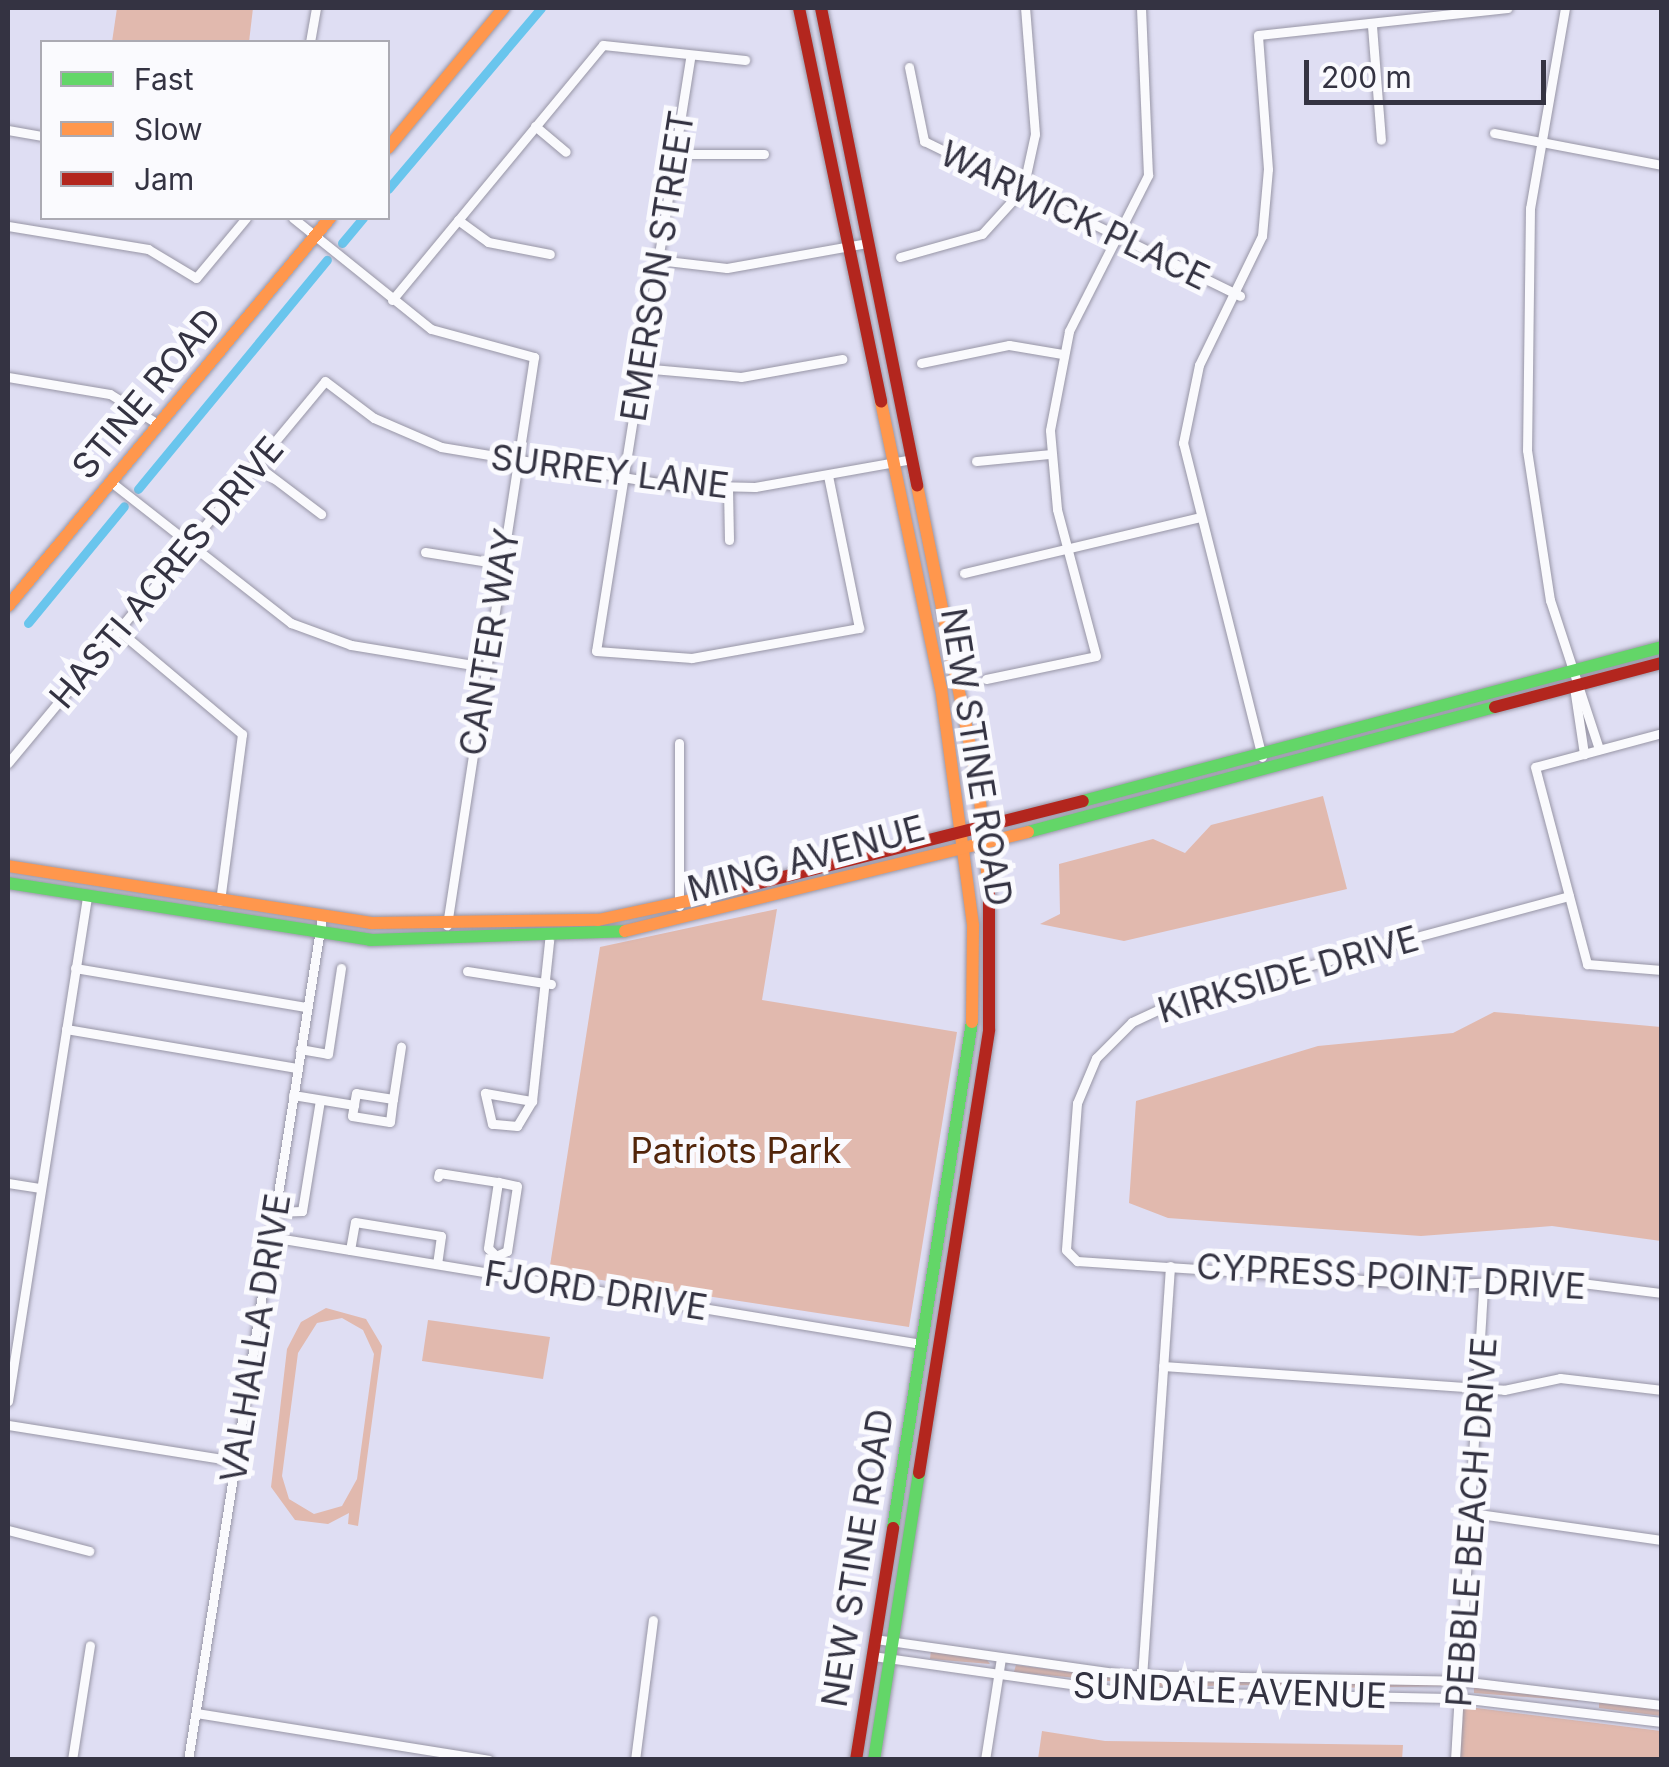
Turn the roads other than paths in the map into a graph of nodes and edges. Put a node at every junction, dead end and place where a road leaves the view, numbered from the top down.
1 (316, 8) edge
2 (504, 8) edge
3 (799, 8) edge
4 (821, 8) edge
5 (1025, 8) edge
6 (1140, 8) edge
7 (1508, 8) edge
8 (1565, 8) edge
9 (1372, 26) junction
10 (310, 40) edge
11 (690, 59) junction
12 (744, 60) dead end
13 (909, 67) dead end
14 (536, 126) junction
15 (8, 130) edge
16 (1494, 133) dead end
17 (40, 136) edge
18 (1540, 139) junction
19 (1381, 140) dead end
20 (390, 146) edge
21 (566, 152) dead end
22 (675, 154) junction
23 (764, 154) dead end
24 (1662, 166) edge
25 (1023, 190) junction
26 (244, 220) edge
27 (295, 220) edge
28 (328, 220) edge
29 (458, 220) junction
30 (8, 226) edge
31 (315, 236) junction
32 (1120, 237) junction
33 (868, 243) junction
34 (847, 247) junction
35 (550, 254) dead end
36 (900, 258) dead end
37 (658, 260) junction
38 (1240, 296) junction
39 (392, 300) junction
40 (1062, 354) junction
41 (842, 359) dead end
42 (922, 363) dead end
43 (641, 368) junction
44 (8, 377) edge
45 (324, 381) joint
46 (158, 424) junction
47 (1050, 454) junction
48 (912, 459) junction
49 (518, 461) junction
50 (976, 461) dead end
51 (256, 464) junction
52 (892, 464) junction
53 (828, 475) junction
54 (624, 478) junction
55 (110, 482) junction
56 (728, 488) junction
57 (321, 514) dead end
58 (1197, 518) junction
59 (729, 540) dead end
60 (188, 546) junction
61 (425, 552) dead end
62 (1068, 552) junction
63 (501, 564) junction
64 (964, 573) dead end
65 (8, 606) edge
66 (118, 630) junction
67 (1662, 647) edge
68 (1662, 664) edge
69 (485, 667) junction
70 (1568, 672) junction
71 (986, 678) dead end
72 (1574, 687) junction
73 (1662, 733) edge
74 (680, 743) dead end
75 (1599, 749) junction
76 (1261, 753) junction
77 (1584, 754) junction
78 (8, 763) edge
79 (1266, 769) junction
80 (984, 825) junction
81 (965, 829) junction
82 (986, 841) junction
83 (968, 847) junction
84 (8, 866) edge
85 (89, 880) junction
86 (8, 882) edge
87 (25, 886) junction
88 (166, 892) junction
89 (1570, 896) junction
90 (88, 897) junction
91 (220, 900) junction
92 (679, 906) junction
93 (322, 918) junction
94 (446, 928) junction
95 (500, 928) junction
96 (318, 934) junction
97 (597, 936) junction
98 (391, 941) junction
99 (549, 941) junction
100 (450, 944) junction
101 (75, 968) junction
102 (342, 968) dead end
103 (1662, 970) edge
104 (466, 971) dead end
105 (551, 984) junction
106 (306, 1007) junction
107 (66, 1028) junction
108 (402, 1047) dead end
109 (300, 1049) junction
110 (297, 1068) junction
111 (293, 1095) junction
112 (320, 1100) junction
113 (393, 1100) junction
114 (532, 1101) junction
115 (354, 1105) junction
116 (438, 1176) dead end
117 (498, 1182) junction
118 (8, 1183) edge
119 (41, 1188) junction
120 (275, 1212) junction
121 (270, 1236) junction
122 (350, 1250) junction
123 (1066, 1250) joint
124 (496, 1256) junction
125 (437, 1264) junction
126 (1170, 1266) junction
127 (493, 1273) junction
128 (1483, 1284) junction
129 (930, 1285) junction
130 (1662, 1294) edge
131 (940, 1336) junction
132 (921, 1344) junction
133 (1163, 1366) junction
134 (1481, 1389) junction
135 (1662, 1390) edge
136 (8, 1402) edge
137 (927, 1418) junction
138 (8, 1425) edge
139 (235, 1461) junction
140 (1472, 1513) junction
141 (8, 1530) edge
142 (1662, 1540) edge
143 (89, 1552) dead end
144 (653, 1620) dead end
145 (875, 1639) junction
146 (892, 1642) junction
147 (90, 1645) dead end
148 (872, 1656) junction
149 (1001, 1658) junction
150 (890, 1660) junction
151 (1142, 1675) junction
152 (998, 1676) junction
153 (1460, 1681) junction
154 (1141, 1692) junction
155 (1591, 1695) junction
156 (1460, 1698) junction
157 (1662, 1705) edge
158 (196, 1712) junction
159 (1588, 1712) junction
160 (1662, 1722) edge
161 (72, 1760) edge
162 (188, 1760) edge
163 (488, 1760) edge
164 (635, 1760) edge
165 (856, 1760) edge
166 (874, 1760) edge
167 (985, 1760) edge
168 (1455, 1760) edge

1 - 10 street
2 - 20 main road
3 - 34 main road, NEW STINE ROAD
4 - 33 main road, NEW STINE ROAD
5 - 25 street
6 - 32 street
7 - 9 street
8 - 18 street
9 - 19 street
9 - 38 street
11 - 12 street
11 - 14 street
11 - 22 street, EMERSON STREET
13 - 25 street, WARWICK PLACE
14 - 21 street
14 - 29 street
15 - 17 street
16 - 18 street
18 - 24 street
18 - 70 street
22 - 23 street
22 - 37 street, EMERSON STREET
25 - 32 street, WARWICK PLACE
25 - 36 street
26 - 30 street
27 - 31 street
28 - 31 main road, STINE ROAD
29 - 35 street
29 - 39 street
31 - 39 street
31 - 46 main road, STINE ROAD
32 - 38 street, WARWICK PLACE
32 - 40 street
33 - 34 street
33 - 48 main road, NEW STINE ROAD
34 - 37 street
34 - 52 main road, NEW STINE ROAD
37 - 43 street, EMERSON STREET
38 - 58 street
39 - 49 street, CANTER WAY
40 - 42 street
40 - 47 street
41 - 43 street
43 - 54 street, EMERSON STREET
44 - 46 street
45 - 49 street, SURREY LANE
45 - 51 street, HASTI ACRES DRIVE
46 - 55 main road, STINE ROAD
47 - 50 street
47 - 62 street
48 - 52 street, SURREY LANE
48 - 80 main road, NEW STINE ROAD
49 - 54 street, SURREY LANE
49 - 63 street, CANTER WAY
51 - 57 street
51 - 60 street, HASTI ACRES DRIVE
52 - 53 street, SURREY LANE
52 - 81 main road, NEW STINE ROAD
53 - 54 street, EMERSON STREET
53 - 56 street, SURREY LANE
54 - 56 street, SURREY LANE
55 - 60 street
55 - 65 main road, STINE ROAD
56 - 59 street
58 - 62 street
58 - 76 street
60 - 66 street, HASTI ACRES DRIVE
60 - 69 street
61 - 63 street
62 - 64 street
62 - 71 street
63 - 69 street, CANTER WAY
66 - 78 street, HASTI ACRES DRIVE
66 - 91 street
67 - 70 main road, MING AVENUE
68 - 72 main road, MING AVENUE
69 - 94 street, CANTER WAY
70 - 72 street
70 - 76 main road, MING AVENUE
72 - 75 street
72 - 77 street
72 - 79 main road, MING AVENUE
73 - 75 street
74 - 92 street
75 - 77 street
76 - 79 street
76 - 80 main road, MING AVENUE
77 - 89 street
79 - 82 main road, MING AVENUE
80 - 81 main road, MING AVENUE
80 - 82 main road, NEW STINE ROAD
81 - 83 main road, NEW STINE ROAD
81 - 92 main road, MING AVENUE
82 - 83 main road, MING AVENUE
82 - 131 main road, NEW STINE ROAD
83 - 97 main road, MING AVENUE
83 - 129 main road, NEW STINE ROAD
84 - 85 main road, MING AVENUE
85 - 87 main road
85 - 88 main road, MING AVENUE
86 - 87 main road, MING AVENUE
87 - 90 main road, MING AVENUE
88 - 90 main road
88 - 91 main road, MING AVENUE
89 - 103 street
89 - 123 street, KIRKSIDE DRIVE
90 - 96 main road, MING AVENUE
90 - 101 street
91 - 93 main road, MING AVENUE
92 - 95 main road, MING AVENUE
92 - 97 main road
93 - 94 main road, MING AVENUE
93 - 96 street, VALHALLA DRIVE
94 - 95 main road, MING AVENUE
94 - 98 main road
95 - 100 main road
96 - 98 main road, MING AVENUE
96 - 106 street, VALHALLA DRIVE
97 - 99 main road, MING AVENUE
98 - 100 main road, MING AVENUE
99 - 100 main road, MING AVENUE
99 - 105 street
101 - 106 street
101 - 107 street
102 - 109 street
104 - 105 street
105 - 114 street
106 - 109 street, VALHALLA DRIVE
107 - 110 street
107 - 119 street
108 - 113 street
109 - 110 street, VALHALLA DRIVE
110 - 111 street, VALHALLA DRIVE
111 - 112 street
111 - 120 street, VALHALLA DRIVE
112 - 115 street
112 - 120 street
113 - 115 street
113 - 115 street
114 - 114 street
116 - 117 street
117 - 124 street
117 - 124 street
118 - 119 street
119 - 136 street
120 - 121 street, VALHALLA DRIVE
121 - 122 street, FJORD DRIVE
121 - 139 street, VALHALLA DRIVE
122 - 125 street, FJORD DRIVE
122 - 125 street
123 - 126 street, CYPRESS POINT DRIVE
124 - 127 street
125 - 127 street, FJORD DRIVE
126 - 128 street, CYPRESS POINT DRIVE
126 - 133 street
127 - 132 street, FJORD DRIVE
128 - 130 street, CYPRESS POINT DRIVE
128 - 134 street, PEBBLE BEACH DRIVE
129 - 131 main road
129 - 132 main road, NEW STINE ROAD
131 - 137 main road, NEW STINE ROAD
132 - 137 main road
132 - 145 main road, NEW STINE ROAD
133 - 134 street
133 - 151 street
134 - 135 street
134 - 140 street, PEBBLE BEACH DRIVE
137 - 146 main road, NEW STINE ROAD
138 - 139 street
139 - 158 street, VALHALLA DRIVE
140 - 142 street
140 - 153 street, PEBBLE BEACH DRIVE
141 - 143 street
144 - 164 street
145 - 146 street, SUNDALE AVENUE
145 - 148 main road, NEW STINE ROAD
146 - 149 street, SUNDALE AVENUE
146 - 150 main road, NEW STINE ROAD
147 - 161 street
148 - 150 street, SUNDALE AVENUE
148 - 165 main road, NEW STINE ROAD
149 - 151 street, SUNDALE AVENUE
149 - 152 street
150 - 152 street, SUNDALE AVENUE
150 - 166 main road, NEW STINE ROAD
151 - 153 street, SUNDALE AVENUE
151 - 154 street
152 - 154 street, SUNDALE AVENUE
152 - 167 street
153 - 155 street, SUNDALE AVENUE
153 - 156 street, PEBBLE BEACH DRIVE
154 - 156 street, SUNDALE AVENUE
155 - 157 street, SUNDALE AVENUE
155 - 159 street
156 - 159 street, SUNDALE AVENUE
156 - 168 street, PEBBLE BEACH DRIVE
158 - 162 street, VALHALLA DRIVE
158 - 163 street
159 - 160 street, SUNDALE AVENUE

